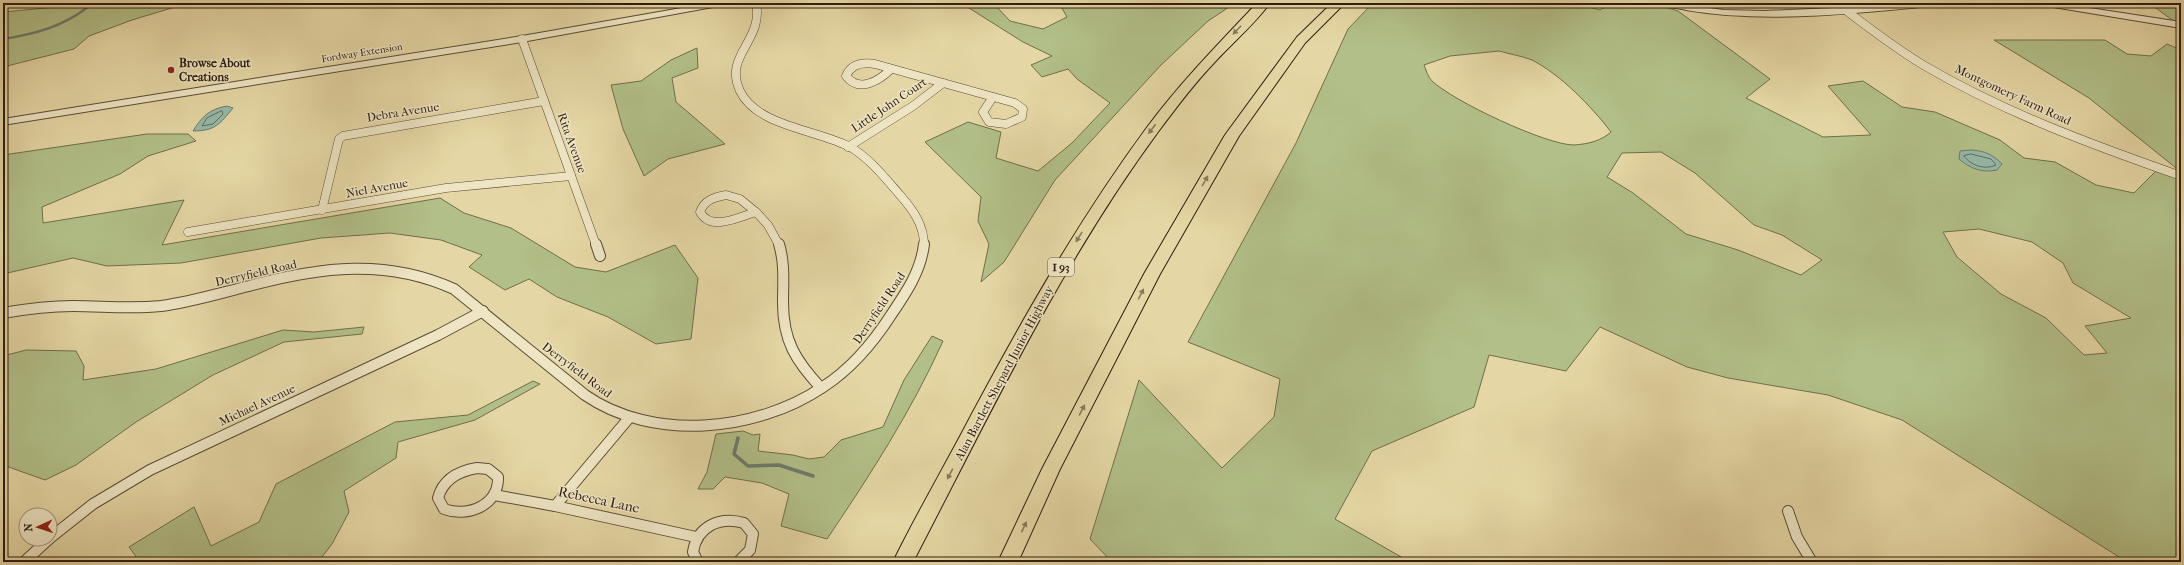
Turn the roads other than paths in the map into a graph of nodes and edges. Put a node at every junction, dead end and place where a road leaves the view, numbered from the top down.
1 (724, 3) edge
2 (756, 3) edge
3 (1264, 3) edge
4 (1339, 3) edge
5 (1667, 3) edge
6 (1941, 3) edge
7 (2041, 3) edge
8 (1848, 12) junction
9 (2181, 25) edge
10 (522, 39) junction
11 (891, 69) junction
12 (943, 83) junction
13 (993, 97) junction
14 (544, 100) junction
15 (3, 122) edge
16 (848, 147) junction
17 (571, 176) junction
18 (2181, 176) edge
19 (322, 210) junction
20 (756, 212) junction
21 (188, 232) dead end
22 (600, 256) dead end
23 (483, 311) junction
24 (3, 313) edge
25 (821, 388) junction
26 (629, 418) junction
27 (494, 495) junction
28 (555, 506) junction
29 (1788, 512) dead end
30 (58, 531) edge
31 (696, 537) junction
32 (40, 547) edge
33 (24, 562) edge
34 (698, 562) edge
35 (738, 562) edge
36 (903, 562) edge
37 (1008, 562) edge
38 (1812, 562) edge

1 - 10 street, Fordway Extension
2 - 16 street, Derryfield Road
3 -> 36 highway, Alan Bartlett Shepard Junior Highway / I 93
37 -> 4 highway
5 - 8 street
6 - 8 street
7 - 9 street
8 - 18 street, Montgomery Farm Road
10 - 14 street, Rita Avenue
10 - 15 street, Fordway Extension
11 - 11 street
11 - 12 street
12 - 13 street
12 - 16 street, Little John Court
13 - 13 street
14 - 17 street, Rita Avenue
14 - 19 street, Debra Avenue
16 - 25 street, Derryfield Road
17 - 19 street, Niel Avenue
17 - 22 street, Rita Avenue
19 - 21 street, Niel Avenue
20 - 20 street
20 - 25 street
23 - 24 street, Derryfield Road
23 - 26 street, Derryfield Road
23 - 30 street, Michael Avenue
25 - 26 street, Derryfield Road
26 - 28 street
27 - 27 street
27 - 28 street, Rebecca Lane
28 - 31 street, Rebecca Lane
29 - 38 street
31 - 34 street
31 - 35 street
32 - 33 street, Michael Avenue

